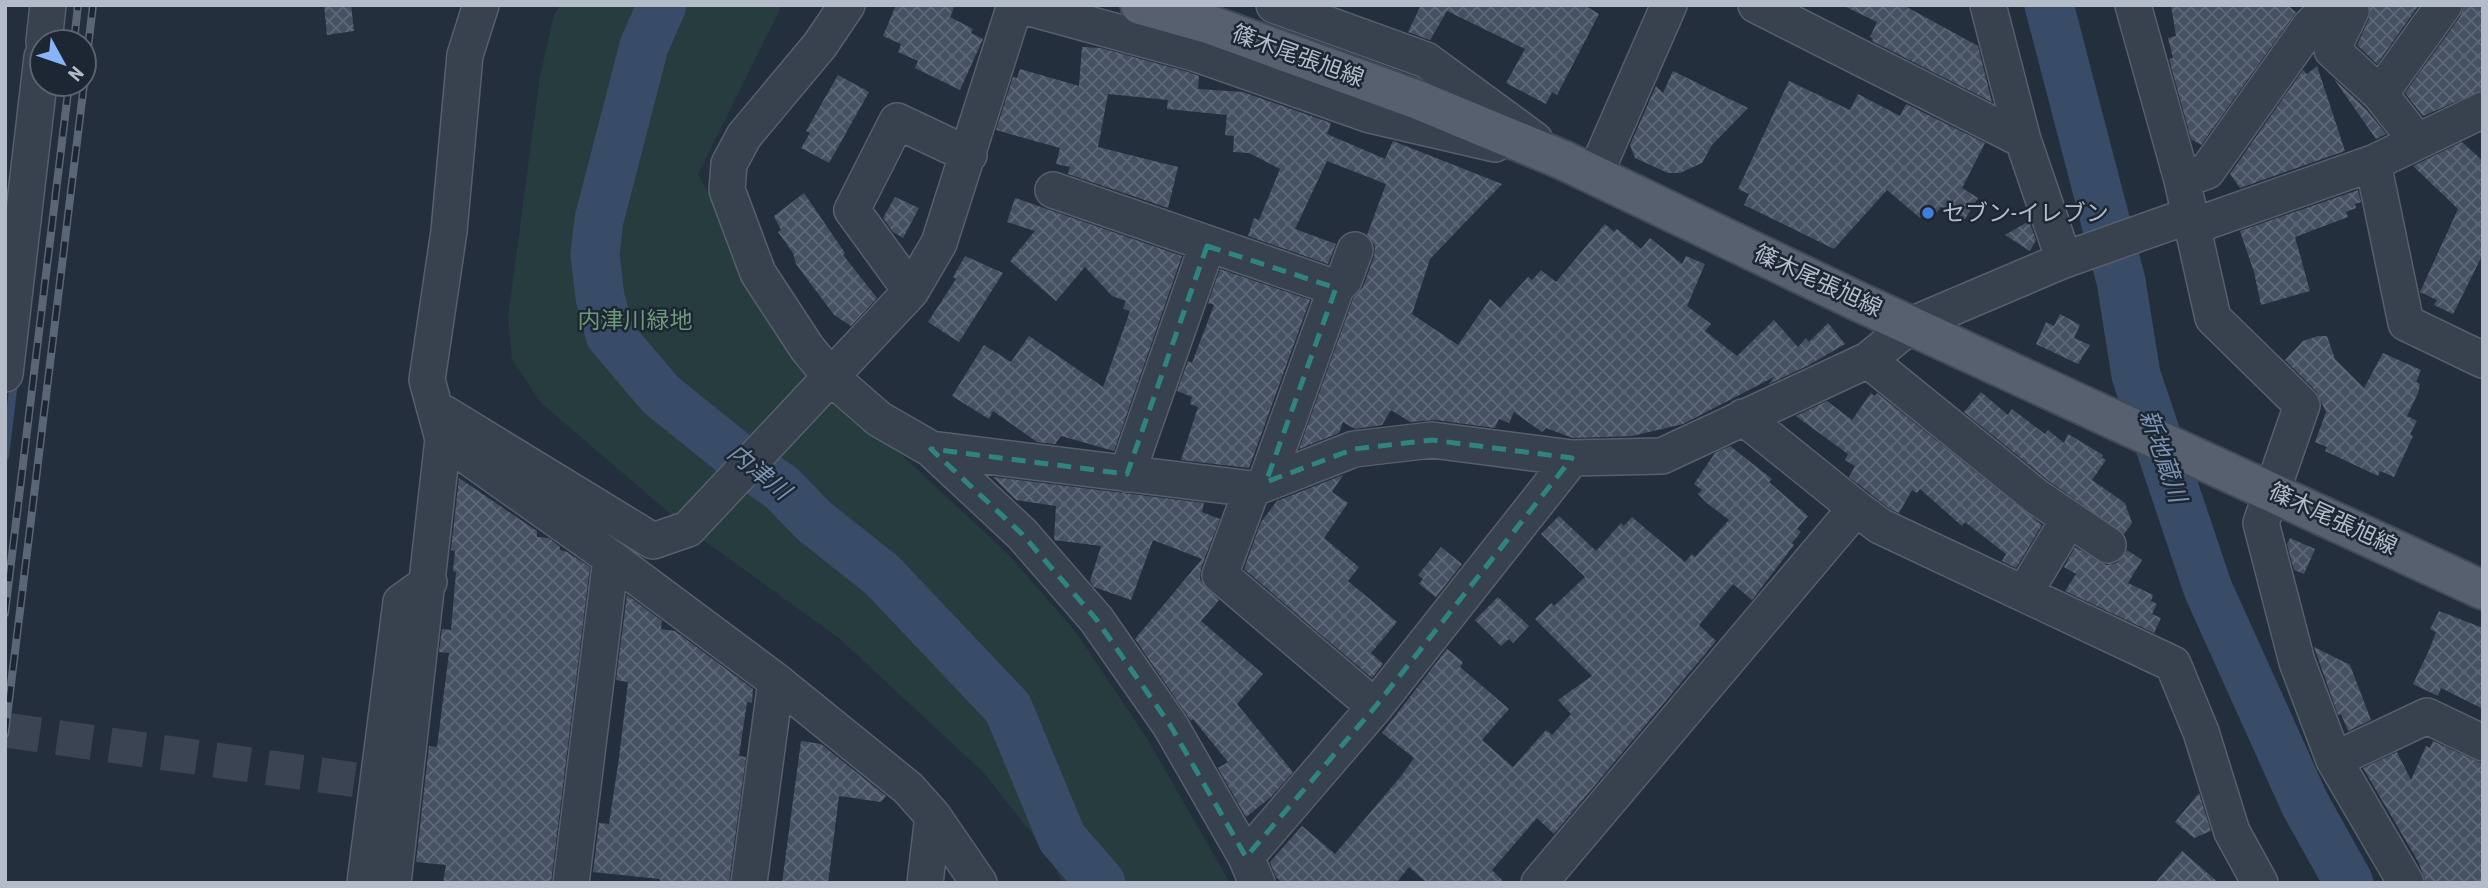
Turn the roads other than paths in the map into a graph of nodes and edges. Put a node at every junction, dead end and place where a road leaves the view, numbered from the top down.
1 (48, 5) edge
2 (481, 5) edge
3 (847, 5) edge
4 (1017, 5) edge
5 (1140, 5) edge
6 (1274, 5) edge
7 (1669, 5) edge
8 (1756, 5) edge
9 (1988, 5) edge
10 (2133, 5) edge
11 (2332, 5) edge
12 (2348, 5) edge
13 (2444, 5) edge
14 (46, 28) edge
15 (2380, 93) junction
16 (37, 98) edge
17 (2483, 110) edge
18 (2023, 140) junction
19 (2416, 140) junction
20 (969, 155) junction
21 (2373, 163) junction
22 (1579, 167) junction
23 (2182, 180) junction
24 (1053, 190) dead end
25 (2185, 221) junction
26 (1207, 246) junction
27 (1355, 250) dead end
28 (2072, 256) junction
29 (1336, 288) junction
30 (911, 291) junction
31 (9, 312) edge
32 (1911, 325) junction
33 (1868, 360) junction
34 (2483, 360) edge
35 (5, 373) edge
36 (826, 384) junction
37 (1743, 417) junction
38 (440, 424) junction
39 (931, 449) junction
40 (1572, 458) junction
41 (1128, 474) junction
42 (1259, 485) junction
43 (2260, 485) junction
44 (1856, 509) junction
45 (2070, 519) junction
46 (2108, 545) dead end
47 (611, 558) junction
48 (429, 582) junction
49 (2483, 590) edge
50 (2025, 592) junction
51 (776, 681) junction
52 (1375, 707) junction
53 (2483, 743) edge
54 (2334, 761) junction
55 (933, 817) junction
56 (1252, 870) edge
57 (365, 883) edge
58 (393, 883) edge
59 (571, 883) edge
60 (750, 883) edge
61 (925, 883) edge
62 (979, 883) edge
63 (1539, 883) edge
64 (2260, 883) edge
65 (2406, 883) edge

1 - 14 street
2 - 38 street
3 - 36 street
4 - 20 street
4 - 22 street
5 - 22 main road, 篠木尾張旭線
6 - 22 street
7 - 22 street
8 - 18 street
9 - 18 street
10 - 23 street
11 - 23 street
12 - 15 street
13 - 15 street
15 - 19 street
16 - 31 street
17 - 19 street
18 - 28 street
19 - 21 street
20 - 30 street
20 - 30 street
21 - 25 street
21 - 34 street
22 - 32 main road, 篠木尾張旭線
23 - 25 street
24 - 26 street
25 - 28 street
25 - 43 street
26 - 29 street
26 - 41 street
27 - 29 street
28 - 32 street
29 - 42 street
30 - 36 street
31 - 35 street
32 - 33 street
32 - 43 main road, 篠木尾張旭線
33 - 37 street
33 - 45 street
36 - 38 street
36 - 39 street
37 - 40 street
37 - 44 street
38 - 47 street
38 - 48 street
39 - 41 street
39 - 56 street
40 - 42 street
40 - 52 street
41 - 42 street
42 - 52 street
43 - 49 main road, 篠木尾張旭線
43 - 54 street
44 - 50 street
44 - 63 street
45 - 46 street
45 - 50 street
47 - 51 street
47 - 59 street
48 - 57 street
48 - 58 street
50 - 64 street
51 - 55 street
51 - 60 street
52 - 56 street
53 - 54 street
54 - 65 street
55 - 61 street
55 - 62 street

